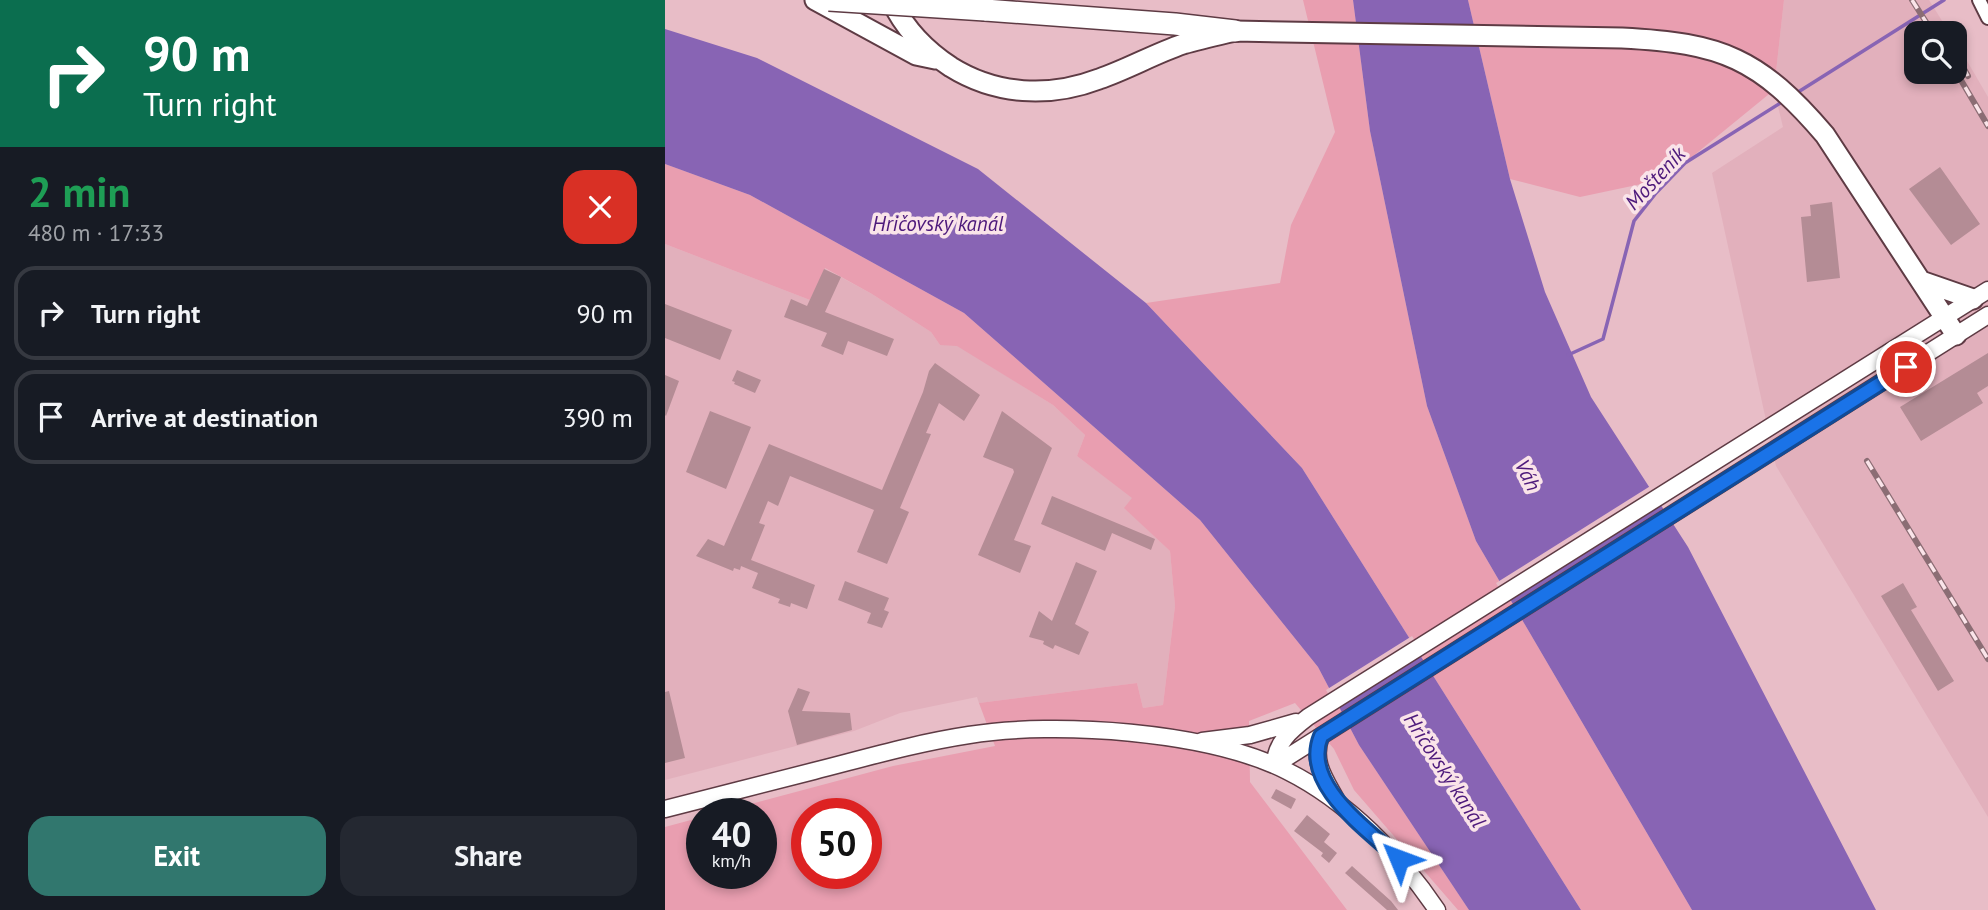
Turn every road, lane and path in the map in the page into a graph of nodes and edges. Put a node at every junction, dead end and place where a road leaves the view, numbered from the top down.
1 (815, 0) edge
2 (829, 0) edge
3 (891, 0) edge
4 (1980, 2) edge
5 (1988, 18) edge
6 (1235, 31) junction
7 (942, 61) junction
8 (1924, 282) junction
9 (1980, 294) edge
10 (1988, 315) edge
11 (1944, 316) junction
12 (1956, 335) junction
13 (1314, 713) junction
14 (1327, 732) junction
15 (1193, 742) junction
16 (1275, 765) junction
17 (1341, 807) junction
18 (665, 809) edge
19 (1437, 910) edge

1 - 7 highway
2 - 6 highway, bridge
3 - 7 highway
4 - 5 street
6 - 7 highway
6 - 8 highway
8 - 9 highway
8 - 11 highway
9 - 11 main road
10 - 12 main road
11 - 12 highway
11 - 13 main road
12 - 14 main road
13 - 15 main road
13 - 16 main road
14 - 16 main road
14 - 17 main road
15 - 16 main road
15 - 18 main road
16 - 17 main road
17 - 19 main road

